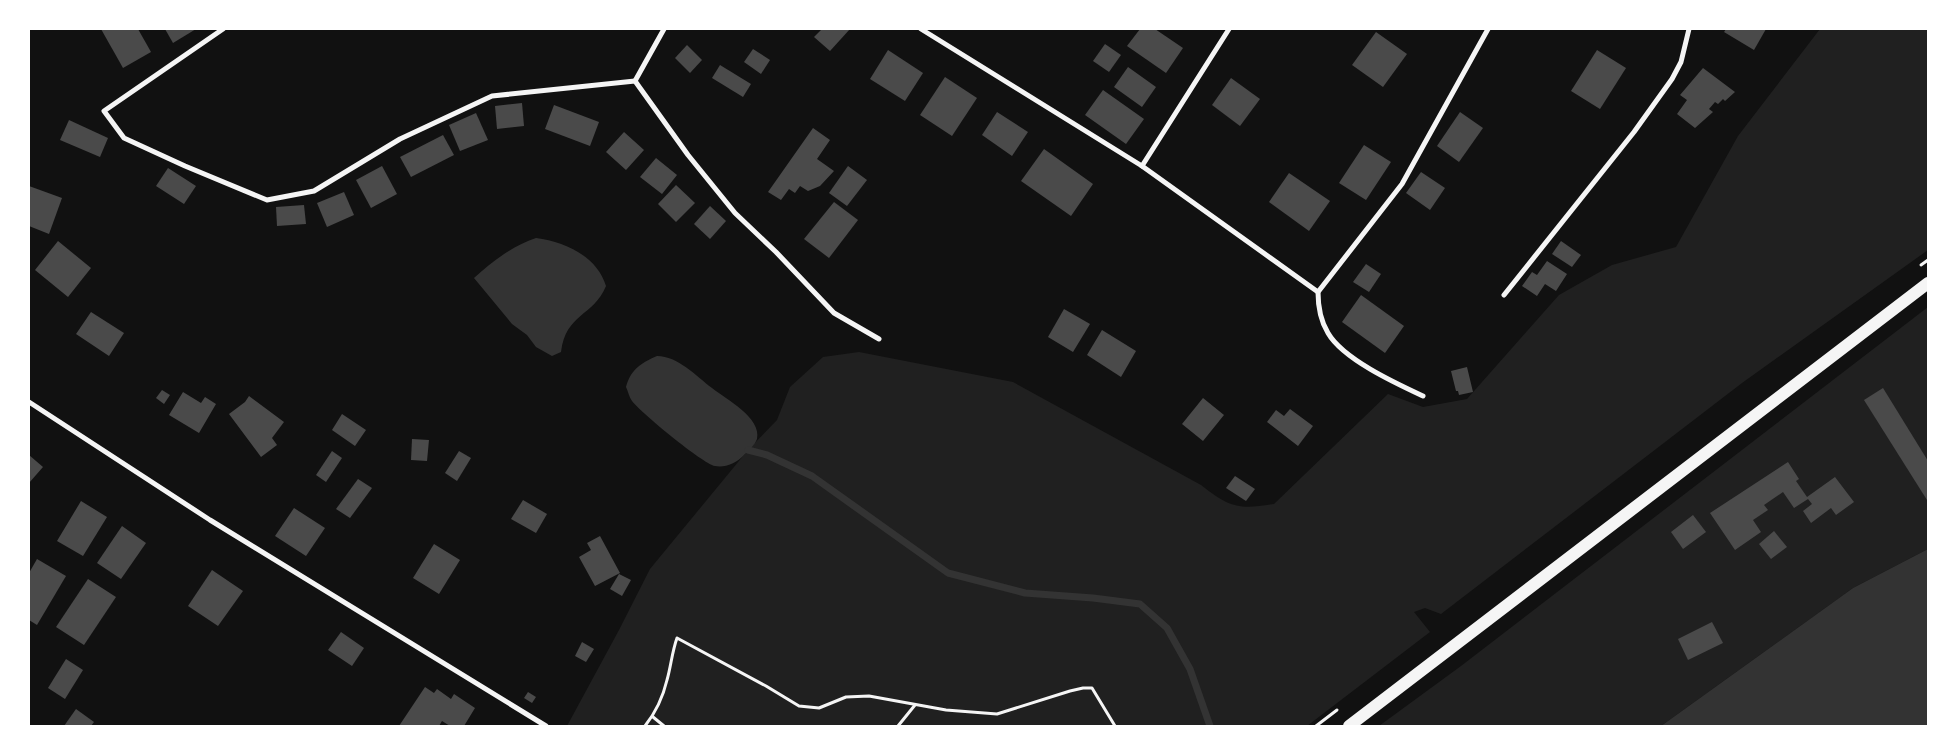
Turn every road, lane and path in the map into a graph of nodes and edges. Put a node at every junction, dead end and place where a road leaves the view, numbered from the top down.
1 (223, 29) edge
2 (664, 29) edge
3 (921, 29) edge
4 (1230, 29) edge
5 (1488, 29) edge
6 (1689, 29) edge
7 (634, 81) junction
8 (1142, 166) junction
9 (1928, 283) edge
10 (1318, 292) junction
11 (1504, 295) dead end
12 (879, 339) dead end
13 (1423, 396) dead end
14 (29, 402) edge
15 (915, 706) junction
16 (652, 717) junction
17 (546, 726) edge
18 (645, 726) edge
19 (664, 726) edge
20 (898, 726) edge
21 (1116, 726) edge
22 (1349, 726) edge

1 - 7 street
2 - 7 street
3 - 8 street
4 - 8 street
5 - 10 street
6 - 11 street
7 - 12 street
8 - 10 street
9 - 22 main road
10 - 13 street
14 - 17 street
15 - 16 path
15 - 20 path
15 - 21 path
16 - 18 path
16 - 19 path

